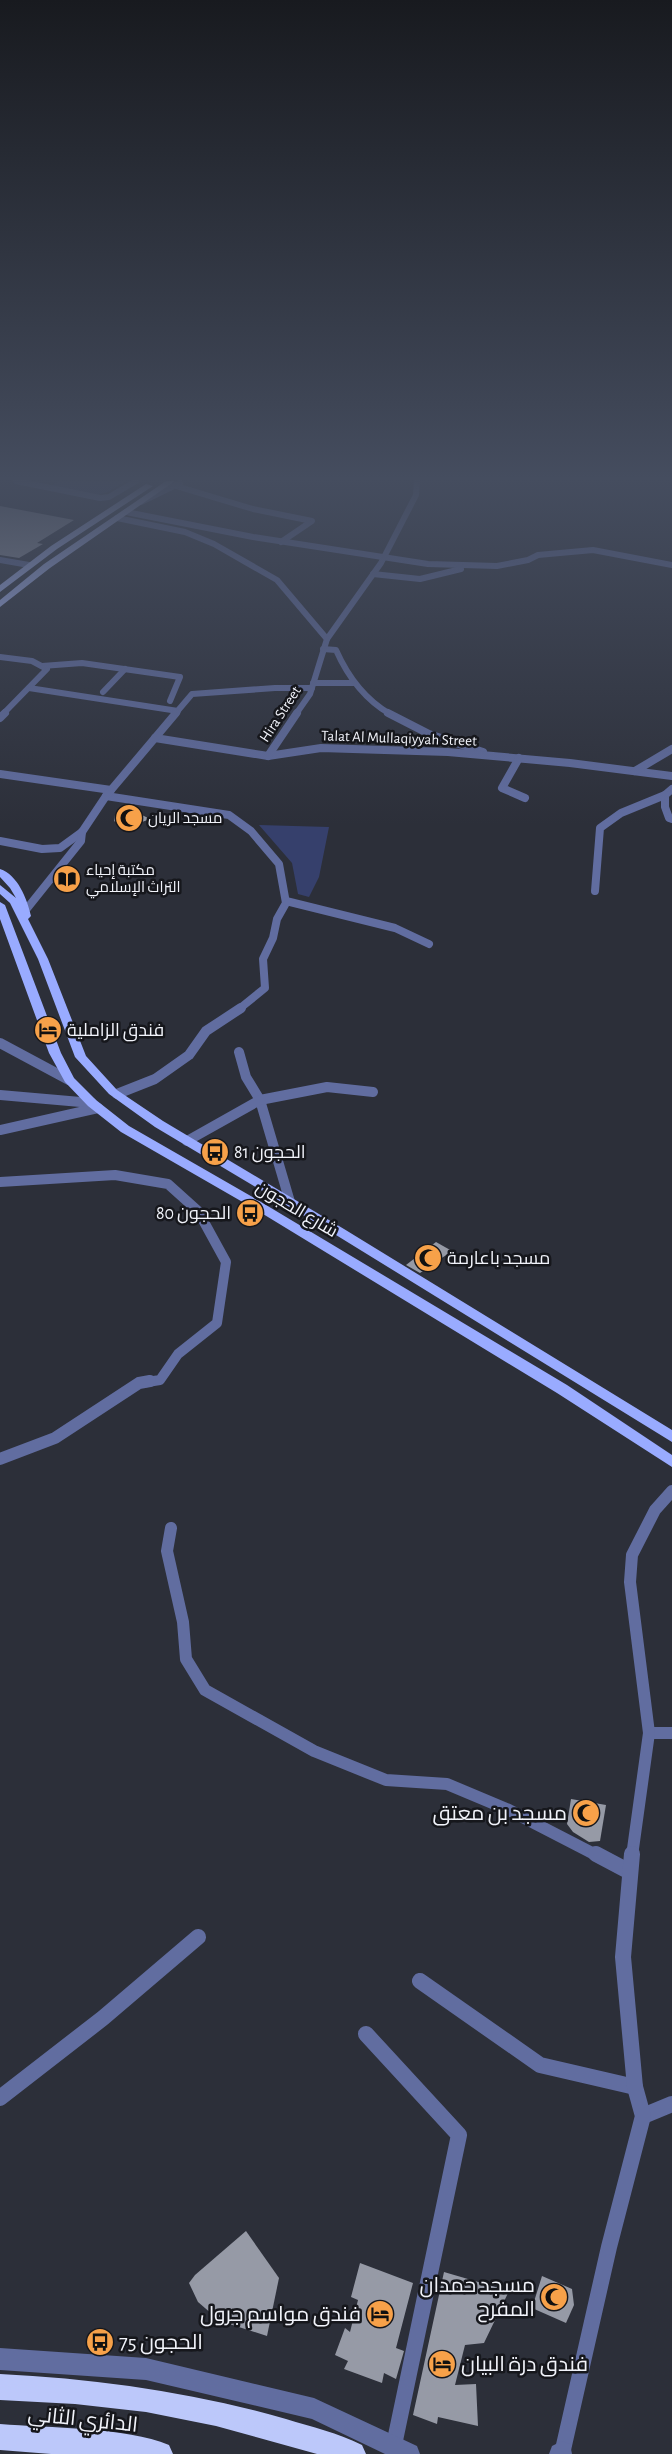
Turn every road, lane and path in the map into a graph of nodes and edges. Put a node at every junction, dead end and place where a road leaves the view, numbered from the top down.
1 (10, 596) edge
2 (290, 596) edge
3 (358, 596) edge
4 (0, 604) edge
5 (327, 639) junction
6 (323, 649) junction
7 (0, 657) edge
8 (42, 666) junction
9 (125, 669) junction
10 (354, 683) junction
11 (312, 685) junction
12 (29, 688) junction
13 (103, 692) dead end
14 (170, 701) dead end
15 (178, 711) junction
16 (2, 714) edge
17 (155, 738) junction
18 (672, 749) edge
19 (268, 756) junction
20 (491, 756) junction
21 (519, 758) junction
22 (635, 771) junction
23 (0, 774) edge
24 (672, 776) edge
25 (672, 789) edge
26 (109, 793) junction
27 (665, 795) junction
28 (525, 798) dead end
29 (672, 819) edge
30 (82, 832) junction
31 (0, 841) edge
32 (0, 872) edge
33 (0, 888) edge
34 (594, 891) dead end
35 (286, 901) junction
36 (0, 905) edge
37 (25, 911) junction
38 (3, 916) edge
39 (30, 933) junction
40 (429, 944) dead end
41 (0, 1043) edge
42 (238, 1052) dead end
43 (69, 1080) junction
44 (373, 1092) dead end
45 (116, 1094) junction
46 (0, 1095) edge
47 (260, 1100) junction
48 (95, 1106) junction
49 (0, 1130) edge
50 (187, 1141) junction
51 (0, 1182) edge
52 (290, 1202) junction
53 (672, 1437) edge
54 (0, 1459) edge
55 (672, 1462) edge
56 (672, 1490) edge
57 (171, 1528) dead end
58 (650, 1733) junction
59 (672, 1733) edge
60 (630, 1872) junction
61 (198, 1937) dead end
62 (420, 1981) dead end
63 (366, 2034) dead end
64 (635, 2086) junction
65 (0, 2098) edge
66 (672, 2104) edge
67 (643, 2116) junction
68 (0, 2359) edge
69 (0, 2387) edge
70 (0, 2437) edge
71 (402, 2450) edge
72 (561, 2453) edge
73 (160, 2454) edge
74 (353, 2454) edge

1 - 4 highway
2 - 5 street
3 - 5 street, Hira Street
5 - 6 street, Hira Street
6 - 10 street
6 - 11 street, Hira Street
7 - 8 street
8 - 9 street
8 - 12 street
9 - 13 street
9 - 14 street
10 - 11 street
10 - 20 street
11 - 15 street
11 - 19 street, Hira Street
12 - 15 street
12 - 16 street
15 - 17 street
17 - 19 street, Talat Al Mullaqiyyah Street
17 - 26 street
18 - 22 street
19 - 20 street, Talat Al Mullaqiyyah Street
20 - 21 street, Talat Al Mullaqiyyah Street
21 - 22 street, Talat Al Mullaqiyyah Street
21 - 28 street
22 - 24 street, Talat Al Mullaqiyyah Street
23 - 26 street
25 - 27 street
26 - 30 street
26 - 35 street
27 - 29 street
27 - 34 street
30 - 31 street
30 - 37 street
32 - 37 main road
33 - 39 main road, شارع الحجون
35 - 40 street
35 - 45 street
36 - 38 main road, شارع الحجون
37 - 39 main road
38 - 43 main road, شارع الحجون
39 - 45 main road, شارع الحجون
41 - 43 street
42 - 47 street
43 - 48 main road, شارع الحجون
44 - 47 street
45 - 50 main road, شارع الحجون
46 - 48 street
47 - 50 street
47 - 52 street
48 - 49 street
48 - 55 main road, شارع الحجون
50 - 52 main road, شارع الحجون
51 - 54 street
52 - 53 main road, شارع الحجون
56 - 58 street
57 - 60 street
58 - 59 street
58 - 60 street
60 - 64 street
61 - 65 street
62 - 64 street
63 - 71 street
64 - 67 street
66 - 67 street
67 - 72 street
68 - 71 street
69 - 74 highway
70 - 73 highway, الدائري الثاني

